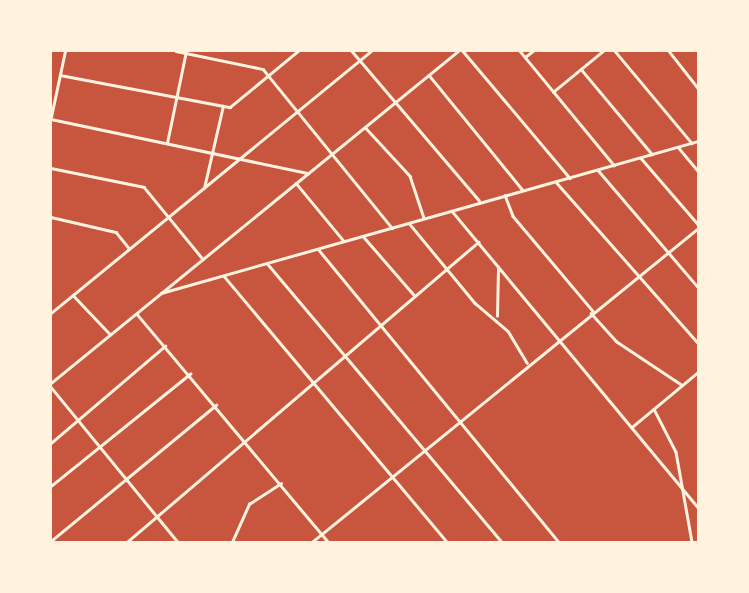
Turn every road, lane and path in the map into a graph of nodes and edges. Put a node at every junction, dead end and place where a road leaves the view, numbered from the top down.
1 (65, 51) edge
2 (176, 51) edge
3 (287, 51) edge
4 (298, 51) edge
5 (352, 51) edge
6 (371, 51) edge
7 (458, 51) edge
8 (463, 51) edge
9 (520, 51) edge
10 (533, 51) edge
11 (603, 51) edge
12 (615, 51) edge
13 (670, 51) edge
14 (186, 52) edge
15 (292, 56) junction
16 (526, 57) junction
17 (360, 60) junction
18 (581, 69) junction
19 (60, 75) junction
20 (428, 75) junction
21 (268, 76) junction
22 (698, 88) edge
23 (553, 92) junction
24 (177, 97) junction
25 (396, 102) junction
26 (223, 106) junction
27 (297, 111) junction
28 (51, 118) edge
29 (365, 127) junction
30 (698, 142) edge
31 (167, 143) junction
32 (692, 143) junction
33 (678, 147) junction
34 (212, 152) junction
35 (331, 154) junction
36 (652, 155) junction
37 (641, 158) junction
38 (238, 160) junction
39 (614, 165) junction
40 (51, 169) edge
41 (598, 170) junction
42 (698, 171) edge
43 (308, 173) junction
44 (570, 178) junction
45 (556, 182) junction
46 (296, 183) junction
47 (204, 188) junction
48 (522, 188) junction
49 (505, 193) junction
50 (479, 200) junction
51 (452, 211) junction
52 (51, 217) edge
53 (168, 217) junction
54 (424, 218) junction
55 (409, 223) junction
56 (698, 226) edge
57 (392, 228) junction
58 (363, 236) junction
59 (345, 241) junction
60 (478, 242) junction
61 (130, 248) junction
62 (318, 249) junction
63 (668, 252) junction
64 (203, 259) junction
65 (267, 263) junction
66 (498, 267) junction
67 (445, 270) junction
68 (223, 275) junction
69 (638, 275) junction
70 (698, 287) edge
71 (161, 293) junction
72 (73, 295) junction
73 (415, 296) junction
74 (592, 312) junction
75 (51, 313) edge
76 (136, 313) junction
77 (496, 318) junction
78 (381, 326) junction
79 (110, 334) junction
80 (558, 339) junction
81 (698, 343) edge
82 (165, 346) junction
83 (346, 356) junction
84 (527, 363) junction
85 (698, 372) edge
86 (190, 374) junction
87 (315, 383) junction
88 (51, 385) edge
89 (682, 385) junction
90 (216, 405) junction
91 (654, 409) junction
92 (457, 418) junction
93 (78, 421) junction
94 (632, 427) junction
95 (248, 442) junction
96 (51, 443) edge
97 (99, 447) junction
98 (423, 447) junction
99 (391, 475) junction
100 (126, 479) junction
101 (281, 483) junction
102 (51, 486) edge
103 (683, 489) junction
104 (698, 507) edge
105 (158, 518) junction
106 (322, 534) junction
107 (51, 541) edge
108 (127, 542) edge
109 (178, 542) edge
110 (232, 542) edge
111 (312, 542) edge
112 (328, 542) edge
113 (447, 542) edge
114 (502, 542) edge
115 (559, 542) edge
116 (692, 542) edge

1 - 19 street
2 - 14 street
3 - 15 street
4 - 15 street
5 - 17 street
6 - 17 street
7 - 20 street
8 - 44 street
9 - 16 street
10 - 16 street
11 - 18 street
12 - 32 street
13 - 22 street
14 - 21 street
14 - 24 street
15 - 21 street
16 - 23 street
17 - 25 street
17 - 27 street
18 - 23 street
18 - 36 street
19 - 24 street
19 - 28 street
20 - 25 street
20 - 48 street
21 - 26 street
21 - 27 street
23 - 39 street
24 - 26 street
24 - 31 street
25 - 29 street
25 - 50 street
26 - 34 street
27 - 35 street
27 - 38 street
28 - 31 street
29 - 35 street
29 - 54 street
30 - 32 street
31 - 34 street
32 - 33 street
33 - 36 street
33 - 42 street
34 - 38 street
34 - 47 street
35 - 43 street
35 - 57 street
36 - 37 street
37 - 39 street
37 - 56 street
38 - 43 street
38 - 47 street
39 - 41 street
40 - 53 street
41 - 44 street
41 - 63 street
43 - 46 street
44 - 45 street
45 - 48 street
45 - 69 street
46 - 59 street
46 - 64 street
47 - 53 street
48 - 49 street
49 - 50 street
49 - 74 street
50 - 51 street
51 - 54 street
51 - 60 street
52 - 61 street
53 - 61 street
53 - 64 street
54 - 55 street
55 - 57 street
55 - 67 street
56 - 63 street
57 - 58 street
58 - 59 street
58 - 73 street
59 - 62 street
60 - 66 street
60 - 67 street
61 - 72 street
62 - 65 street
62 - 78 street
63 - 69 street
63 - 70 street
64 - 71 street
65 - 68 street
65 - 83 street
66 - 77 street
66 - 80 street
67 - 73 street
67 - 77 street
68 - 71 street
68 - 87 street
69 - 74 street
69 - 81 street
71 - 76 street
72 - 75 street
72 - 79 street
73 - 78 street
74 - 80 street
74 - 89 street
76 - 79 street
76 - 82 street
77 - 84 street
78 - 83 street
78 - 92 street
79 - 88 street
80 - 84 street
80 - 94 street
82 - 86 street
82 - 93 street
83 - 87 street
83 - 98 street
84 - 92 street
85 - 89 street
86 - 90 street
86 - 97 street
87 - 95 street
87 - 99 street
88 - 93 street
89 - 91 street
90 - 95 street
90 - 100 street
91 - 94 street
91 - 103 street
92 - 98 street
92 - 115 street
93 - 96 street
93 - 97 street
94 - 103 street
95 - 101 street
95 - 105 street
97 - 100 street
97 - 102 street
98 - 99 street
98 - 114 street
99 - 106 street
99 - 113 street
100 - 105 street
100 - 107 street
101 - 106 street
101 - 110 street
103 - 104 street
103 - 116 street
105 - 108 street
105 - 109 street
106 - 111 street
106 - 112 street

